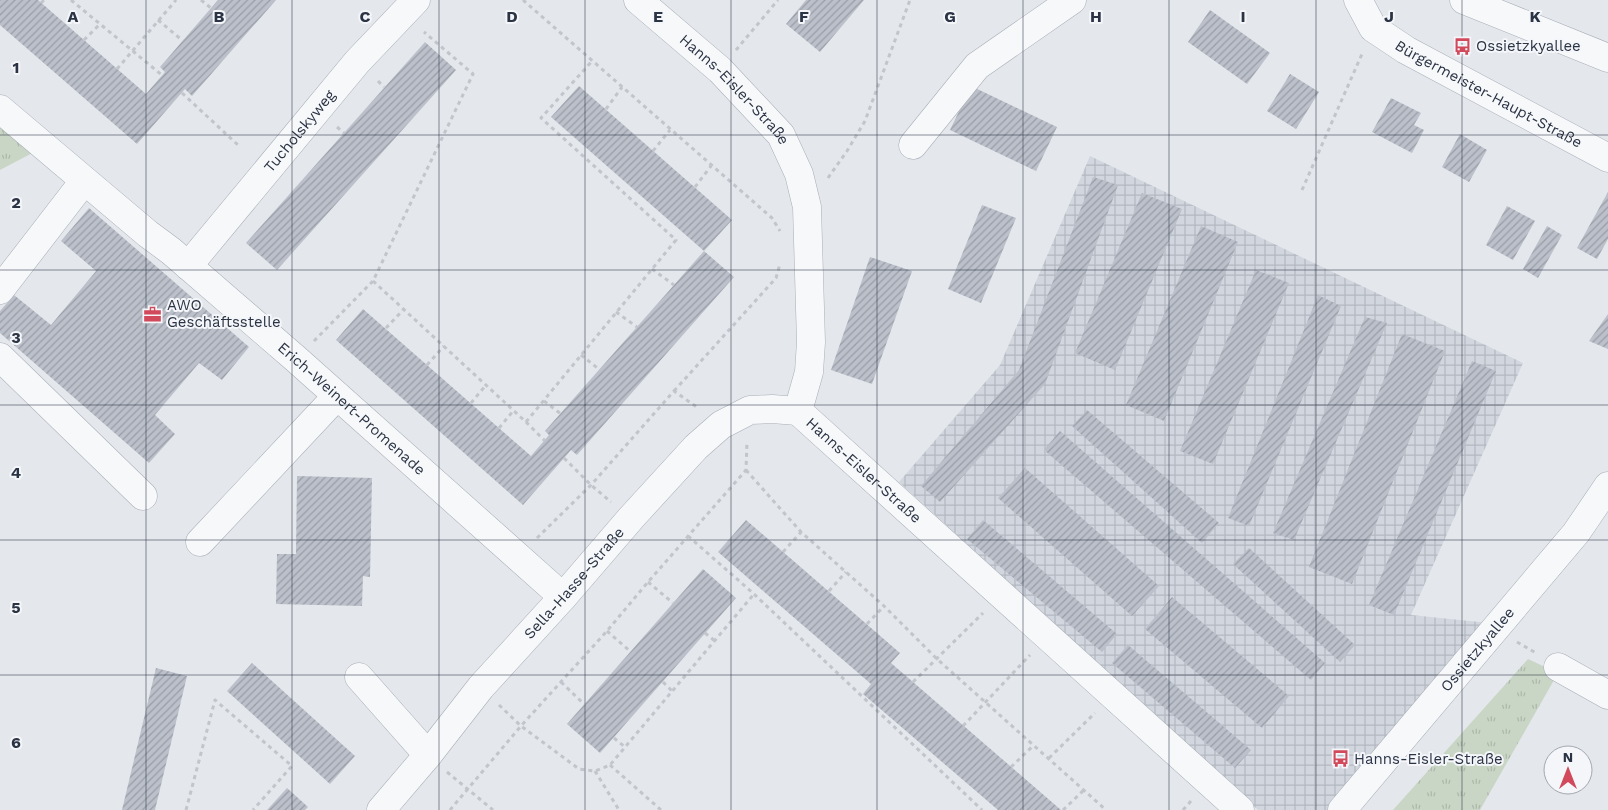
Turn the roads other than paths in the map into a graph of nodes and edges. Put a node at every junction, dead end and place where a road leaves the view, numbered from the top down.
1 (638, 0) edge
2 (1072, 0) edge
3 (1358, 0) edge
4 (1464, 0) edge
5 (409, 7) edge
6 (1608, 58) edge
7 (0, 109) edge
8 (913, 145) dead end
9 (1608, 158) edge
10 (84, 181) junction
11 (188, 266) junction
12 (0, 290) edge
13 (0, 357) edge
14 (337, 396) junction
15 (798, 411) junction
16 (1608, 486) edge
17 (143, 496) dead end
18 (200, 542) dead end
19 (563, 597) junction
20 (1558, 666) road end
21 (359, 677) dead end
22 (1608, 695) edge
23 (428, 755) junction
24 (381, 810) edge
25 (1240, 810) edge
26 (1342, 810) edge

1 - 15 street, Hanns-Eisler-Straße
2 - 8 street
3 - 9 street, Bürgermeister-Haupt-Straße
4 - 6 street
5 - 11 street, Tucholskyweg
7 - 10 street, Erich-Weinert-Promenade
10 - 11 street, Erich-Weinert-Promenade
10 - 12 street
11 - 14 street, Erich-Weinert-Promenade
13 - 17 street
14 - 18 street
14 - 19 street, Erich-Weinert-Promenade
15 - 19 street, Sella-Hasse-Straße
15 - 25 street, Hanns-Eisler-Straße
16 - 26 street, Ossietzkyallee
19 - 23 street, Sella-Hasse-Straße
20 - 22 street
21 - 23 street
23 - 24 street, Sella-Hasse-Straße

